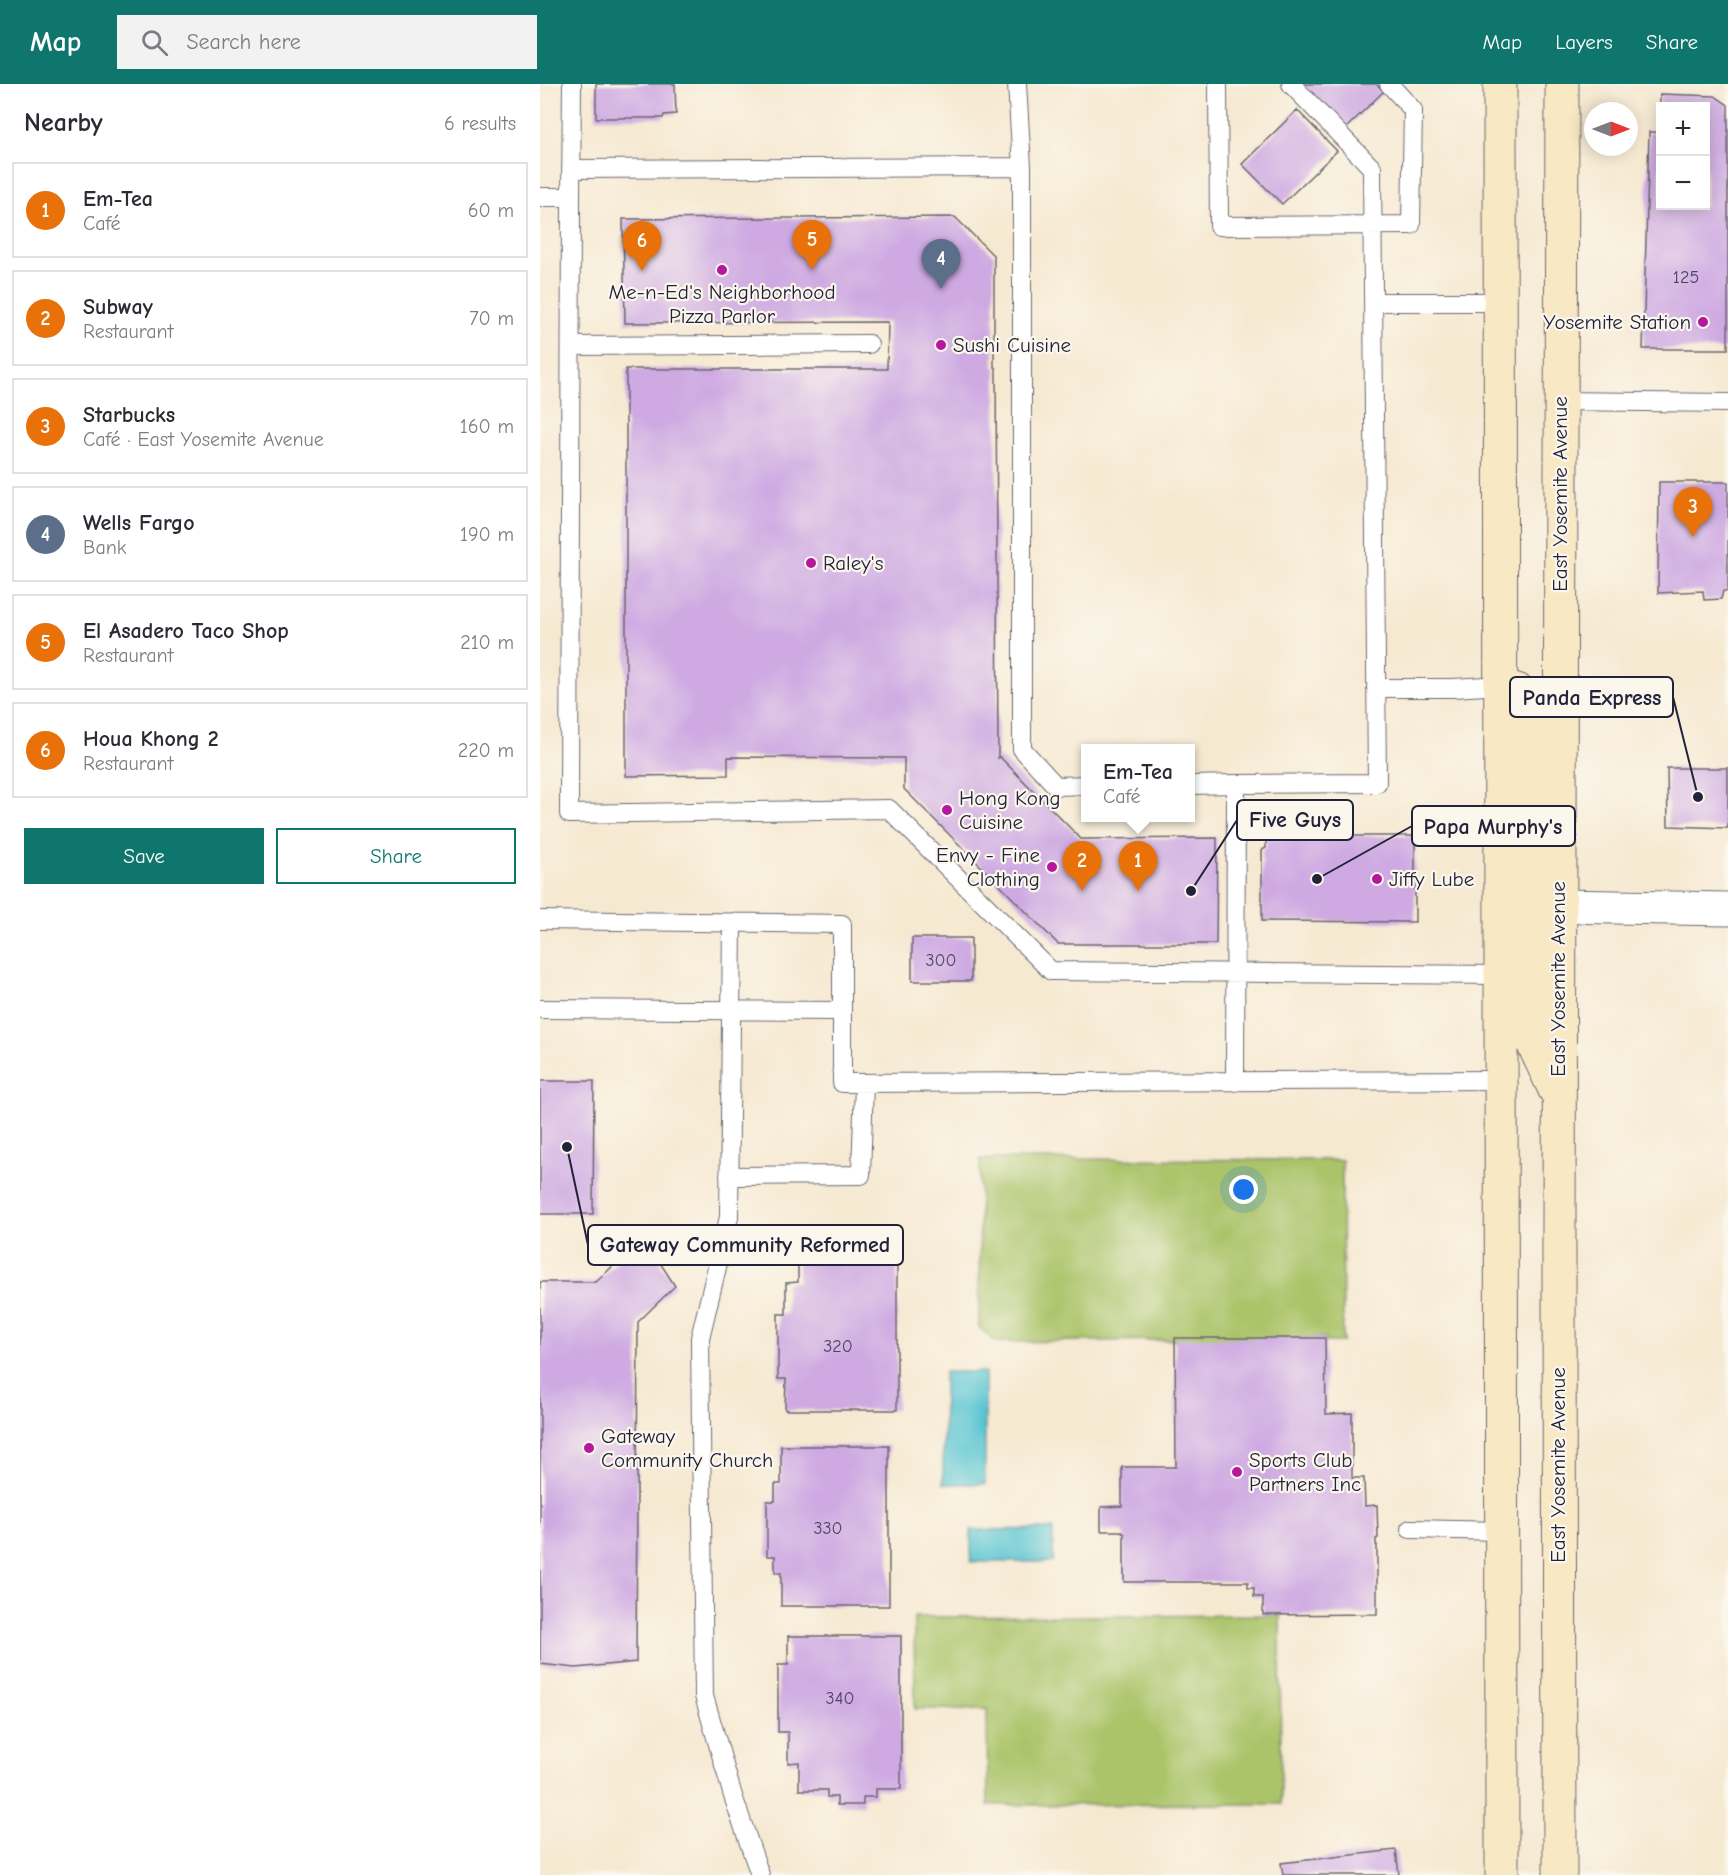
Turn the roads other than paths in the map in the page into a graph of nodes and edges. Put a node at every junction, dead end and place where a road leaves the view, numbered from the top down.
1 (572, 84) edge
2 (1017, 84) edge
3 (1218, 84) edge
4 (1291, 84) edge
5 (1389, 84) edge
6 (1500, 84) edge
7 (1562, 84) edge
8 (1022, 167) junction
9 (571, 169) junction
10 (540, 197) edge
11 (571, 197) junction
12 (1372, 225) junction
13 (1373, 302) junction
14 (1499, 302) junction
15 (869, 344) dead end
16 (572, 346) junction
17 (1560, 401) junction
18 (1728, 403) edge
19 (1500, 685) junction
20 (1376, 688) junction
21 (1195, 784) edge
22 (1236, 784) junction
23 (1081, 785) edge
24 (1558, 906) junction
25 (1728, 909) edge
26 (540, 920) edge
27 (732, 922) junction
28 (1235, 974) junction
29 (1500, 975) junction
30 (540, 1009) edge
31 (730, 1010) junction
32 (842, 1011) junction
33 (1500, 1080) junction
34 (1235, 1082) junction
35 (864, 1083) junction
36 (1558, 1097) junction
37 (729, 1176) junction
38 (1410, 1529) dead end
39 (1502, 1531) junction
40 (760, 1875) edge
41 (1502, 1875) edge
42 (1560, 1875) edge

1 - 9 lane
2 - 8 lane
3 - 12 lane
4 - 12 lane
5 - 12 lane
6 - 14 main road
7 - 17 main road, East Yosemite Avenue
8 - 9 lane
8 - 23 lane
9 - 11 lane
10 - 11 lane
11 - 16 lane
12 - 13 lane
13 - 14 lane
13 - 20 lane
14 - 19 main road
15 - 16 lane
16 - 28 lane
17 - 18 lane
17 - 24 main road, East Yosemite Avenue
19 - 20 lane
19 - 29 main road
19 - 36 main road
20 - 22 lane
21 - 22 lane
22 - 28 lane
24 - 25 street
24 - 36 main road, East Yosemite Avenue
26 - 27 lane
27 - 31 lane
27 - 32 lane
28 - 29 lane
28 - 34 lane
29 - 33 main road
30 - 31 lane
31 - 32 lane
31 - 37 lane
32 - 35 lane
33 - 34 lane
33 - 39 main road
34 - 35 lane
35 - 37 lane
36 - 42 main road, East Yosemite Avenue
37 - 40 lane
38 - 39 lane
39 - 41 main road

